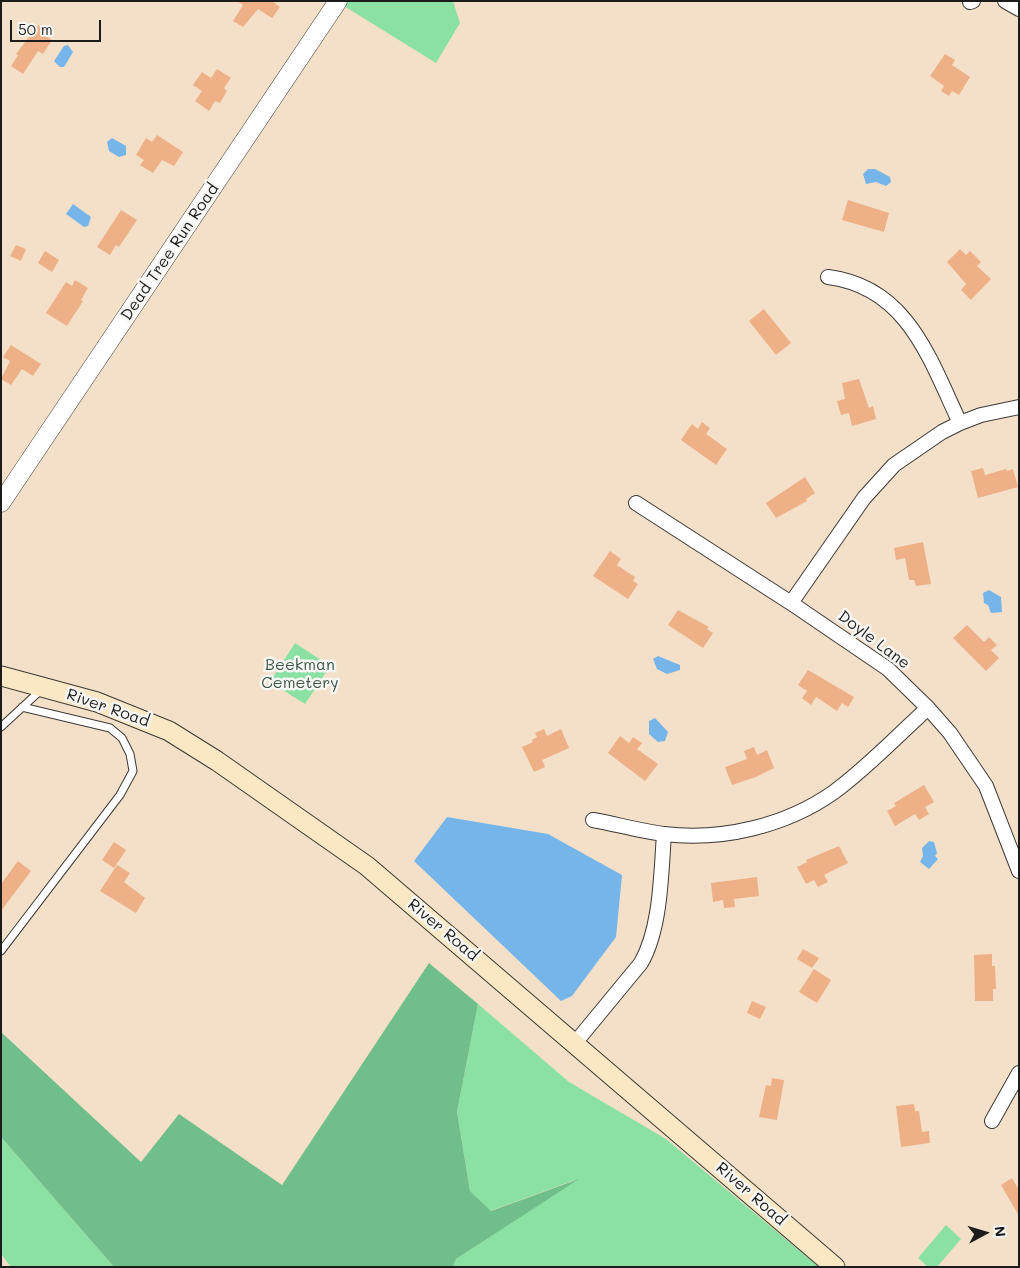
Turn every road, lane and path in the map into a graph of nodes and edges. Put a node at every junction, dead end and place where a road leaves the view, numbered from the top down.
1 (338, 1) edge
2 (1005, 1) edge
3 (1019, 9) edge
4 (828, 277) dead end
5 (1019, 407) edge
6 (960, 423) junction
7 (1, 503) edge
8 (636, 503) dead end
9 (791, 603) junction
10 (1, 676) edge
11 (44, 687) junction
12 (22, 707) junction
13 (928, 708) junction
14 (1, 726) edge
15 (593, 820) dead end
16 (664, 834) junction
17 (1016, 856) edge
18 (1019, 871) edge
19 (1, 951) edge
20 (575, 1043) junction
21 (1019, 1073) edge
22 (992, 1121) dead end
23 (835, 1267) edge

1 - 7 street, Dead Tree Run Road
2 - 3 street
4 - 6 street
5 - 6 street
6 - 9 street
8 - 9 street, Doyle Lane
9 - 13 street, Doyle Lane
10 - 11 main road, River Road
11 - 12 lane
11 - 20 main road, River Road
12 - 14 lane
12 - 19 lane
13 - 16 street
13 - 17 street, Doyle Lane
15 - 16 street
16 - 20 street
17 - 18 street, Doyle Lane
20 - 23 main road, River Road
21 - 22 street

